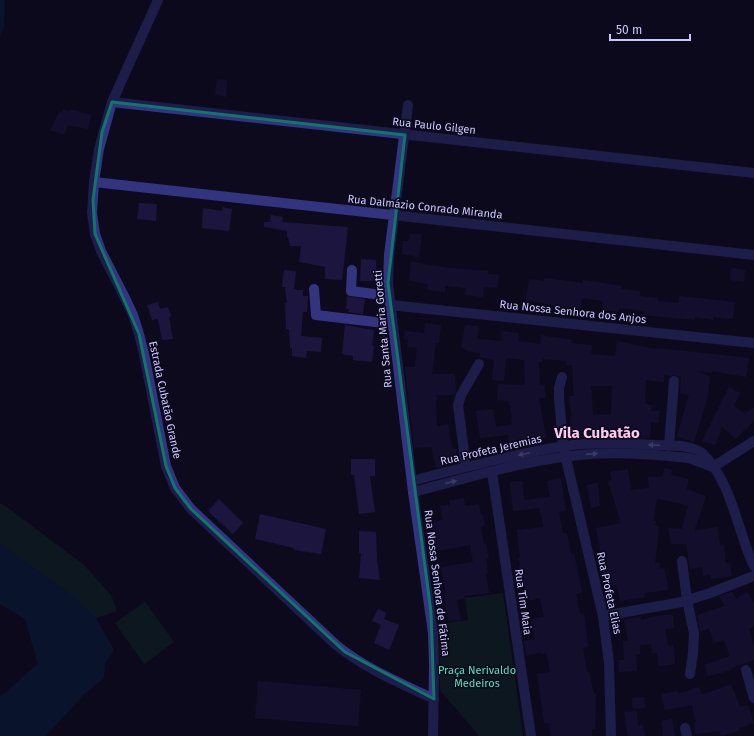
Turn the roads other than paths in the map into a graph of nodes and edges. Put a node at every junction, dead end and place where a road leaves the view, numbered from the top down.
1 (158, 0) edge
2 (112, 102) junction
3 (408, 105) dead end
4 (405, 135) junction
5 (754, 173) edge
6 (94, 182) junction
7 (394, 216) junction
8 (754, 255) edge
9 (352, 270) dead end
10 (314, 289) dead end
11 (390, 300) junction
12 (392, 324) junction
13 (754, 343) edge
14 (479, 364) dead end
15 (562, 377) dead end
16 (674, 381) dead end
17 (754, 441) edge
18 (563, 446) junction
19 (669, 446) junction
20 (565, 457) junction
21 (466, 467) junction
22 (713, 467) junction
23 (492, 472) junction
24 (412, 481) junction
25 (413, 492) junction
26 (682, 561) dead end
27 (754, 566) edge
28 (754, 576) edge
29 (687, 600) junction
30 (603, 616) junction
31 (746, 670) dead end
32 (690, 674) dead end
33 (754, 698) edge
34 (434, 699) junction
35 (433, 736) edge
36 (531, 736) edge
37 (611, 736) edge

1 - 2 street, Estrada Cubatão Grande
2 - 4 street, Rua Paulo Gilgen
2 - 6 street, Estrada Cubatão Grande
3 - 4 street, Rua Santa Maria Goretti
4 - 5 street, Rua Paulo Gilgen
4 - 7 street, Rua Santa Maria Goretti
6 - 7 street, Rua Dalmázio Conrado Miranda
6 - 34 street, Estrada Cubatão Grande
7 - 8 street, Rua Dalmázio Conrado Miranda
7 - 11 street, Rua Santa Maria Goretti
9 - 11 street, Rua Nossa Senhora dos Anjos
10 - 12 street
11 - 12 street, Rua Santa Maria Goretti
11 - 13 street, Rua Nossa Senhora dos Anjos
12 - 24 street, Rua Santa Maria Goretti
14 - 21 street
15 - 18 street, Rua Profeta Elias
16 - 19 street
17 - 22 street
19 -> 18 street, Rua Profeta Jeremias
18 - 20 street, Rua Profeta Elias
18 -> 21 street, Rua Profeta Jeremias
19 - 22 street, Rua Profeta Jeremias
20 -> 22 street, Rua Profeta Jeremias
20 - 23 street, Rua Profeta Jeremias
20 - 30 street, Rua Profeta Elias
21 - 24 street, Rua Profeta Jeremias
22 - 27 street
25 -> 23 street, Rua Profeta Jeremias
23 - 36 street, Rua Tim Maia
24 - 25 street, Rua Nossa Senhora de Fátima
25 - 34 street, Rua Nossa Senhora de Fátima
26 - 29 street
28 - 29 street
29 - 30 street
29 - 32 street
30 - 37 street, Rua Profeta Elias
31 - 33 street
34 - 35 street, Rua Nossa Senhora de Fátima

